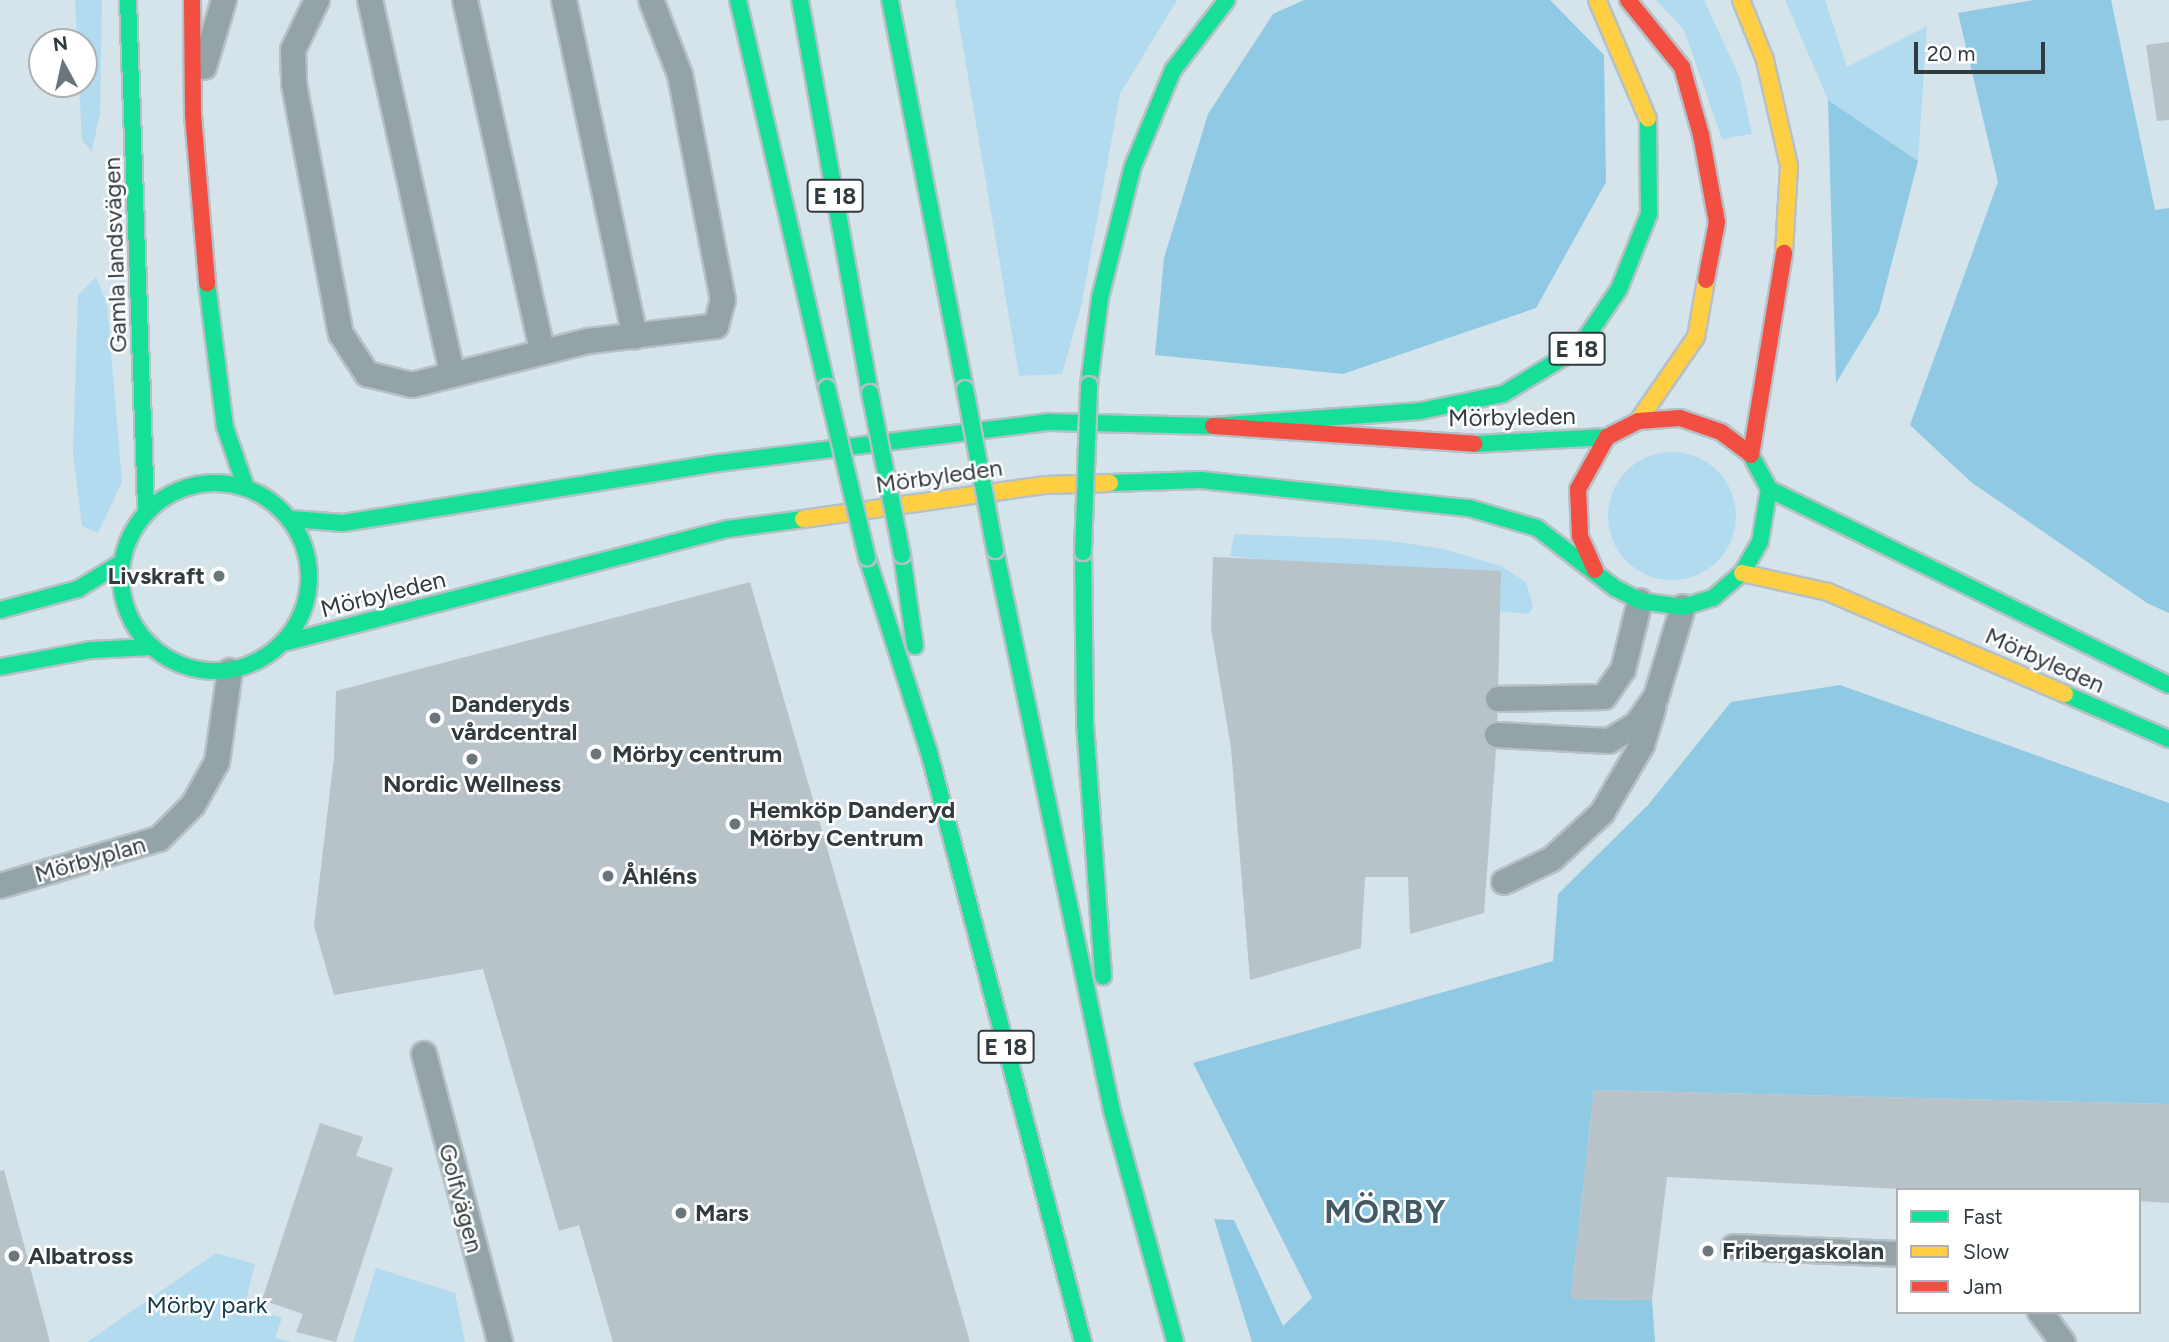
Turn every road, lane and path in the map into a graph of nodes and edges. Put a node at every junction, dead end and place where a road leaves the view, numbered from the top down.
1 (128, 0) edge
2 (192, 0) edge
3 (224, 0) edge
4 (317, 0) edge
5 (370, 0) edge
6 (465, 0) edge
7 (564, 0) edge
8 (651, 0) edge
9 (738, 0) edge
10 (800, 0) edge
11 (890, 0) edge
12 (1227, 0) edge
13 (1597, 0) edge
14 (1629, 0) edge
15 (1741, 0) edge
16 (193, 115) junction
17 (635, 337) junction
18 (542, 351) junction
19 (452, 373) junction
20 (1638, 421) junction
21 (1212, 426) junction
22 (1607, 437) junction
23 (1751, 455) junction
24 (245, 485) junction
25 (1769, 489) junction
26 (146, 508) junction
27 (292, 519) junction
28 (120, 564) junction
29 (1595, 570) junction
30 (1742, 573) junction
31 (1640, 601) junction
32 (1683, 607) junction
33 (0, 610) edge
34 (287, 642) junction
35 (152, 648) junction
36 (0, 667) edge
37 (230, 671) junction
38 (2169, 685) edge
39 (1656, 698) junction
40 (1498, 699) dead end
41 (1497, 736) dead end
42 (2169, 739) edge
43 (929, 752) junction
44 (1504, 882) dead end
45 (0, 886) edge
46 (424, 1054) dead end
47 (1112, 1111) junction
48 (1734, 1247) dead end
49 (1896, 1254) edge
50 (2042, 1314) edge
51 (500, 1342) edge
52 (1083, 1342) edge
53 (1175, 1342) edge
54 (2063, 1342) edge

1 - 26 main road, Gamla landsvägen
2 - 16 main road
3 - 16 lane
4 - 19 lane
5 - 19 lane
6 - 18 lane
7 - 17 lane
8 - 17 lane
9 - 43 main road, bridge
10 - 43 main road, E 18, bridge
11 - 47 main road, bridge
12 - 47 main road, bridge
13 - 21 main road, E 18
14 - 20 main road
15 - 23 main road
16 - 24 main road
17 - 18 lane
18 - 19 lane
20 - 22 main road
20 - 23 main road
21 - 22 main road, Mörbyleden
21 - 27 main road, Mörbyleden
22 - 29 main road
23 - 25 main road
24 - 26 main road
24 - 27 main road
25 - 30 main road
25 - 38 main road, Mörbyleden
26 - 28 main road
27 - 34 main road
28 - 33 main road
28 - 35 main road
29 - 31 main road
29 - 34 main road, Mörbyleden
30 - 32 main road
30 - 42 main road, Mörbyleden
31 - 32 main road
31 - 40 lane
32 - 39 lane
34 - 37 main road
35 - 36 main road
35 - 37 main road
37 - 45 lane, Mörbyplan
39 - 41 lane
39 - 44 lane
43 - 52 main road, E 18
46 - 51 lane, Golfvägen
47 - 53 main road
48 - 49 lane
50 - 54 lane

